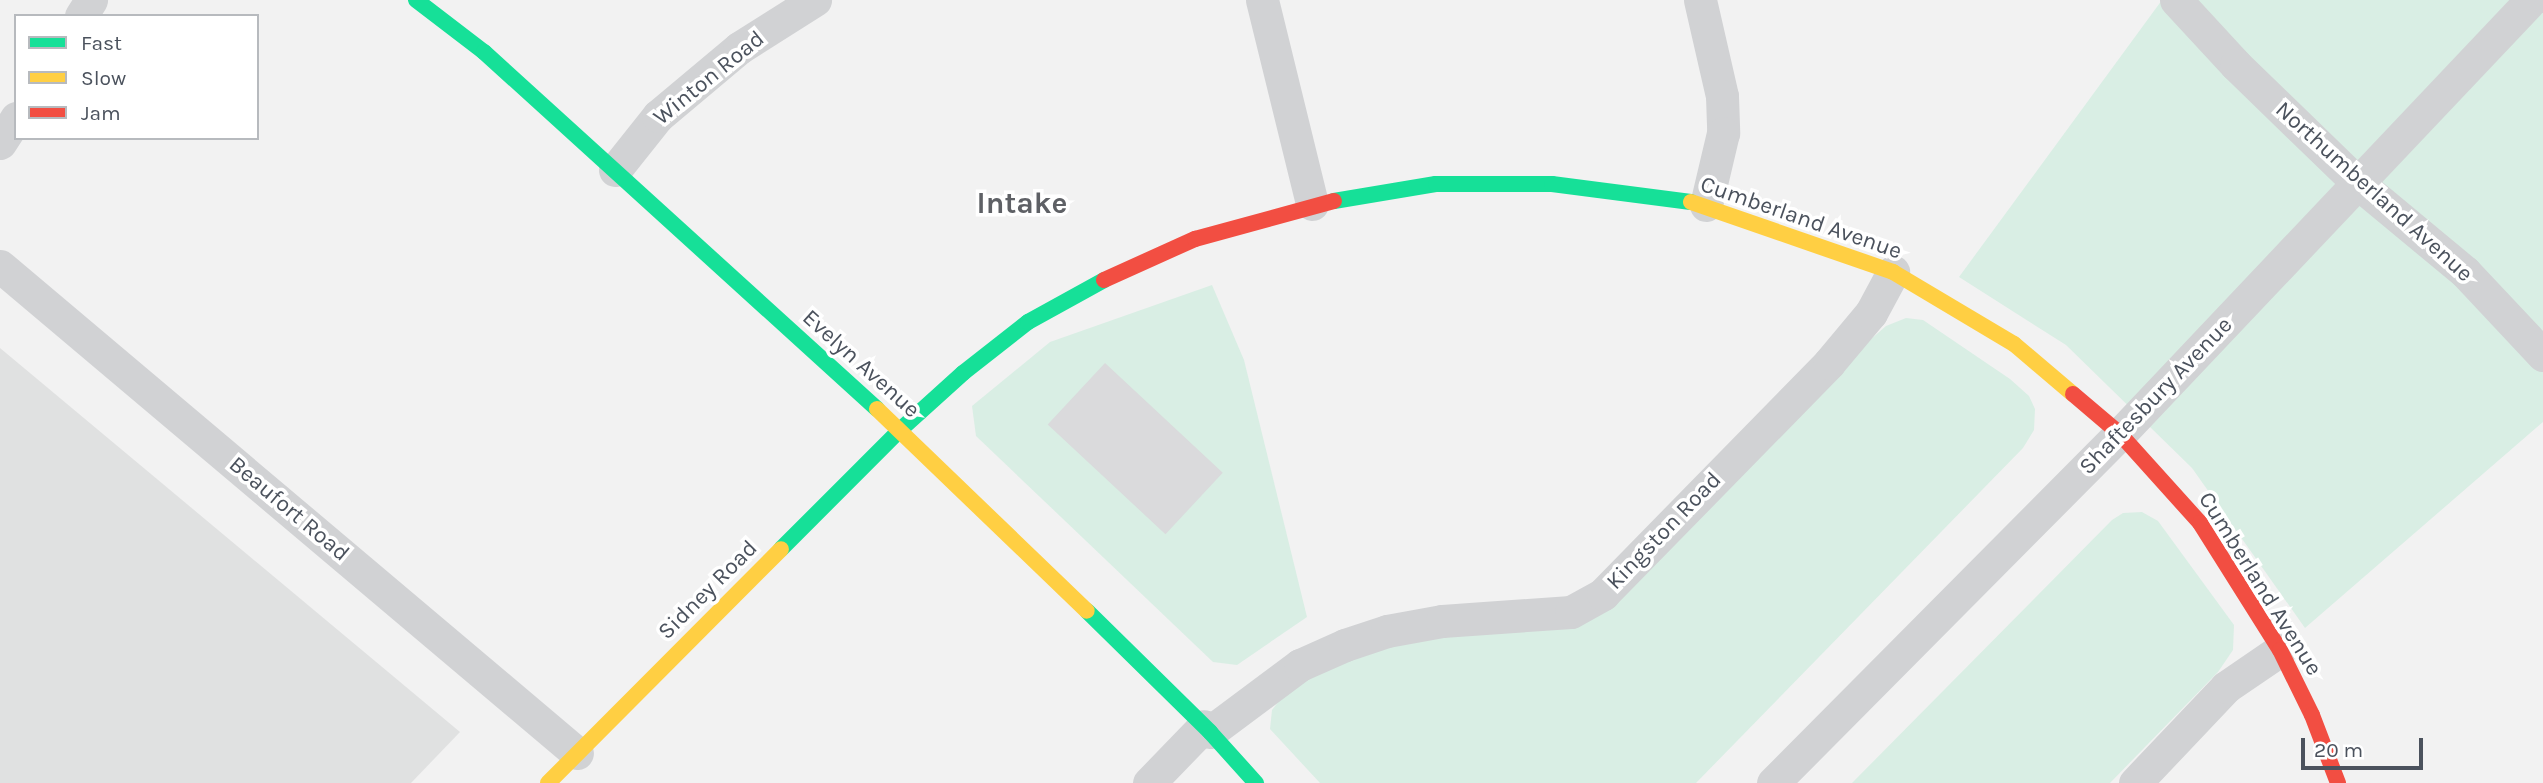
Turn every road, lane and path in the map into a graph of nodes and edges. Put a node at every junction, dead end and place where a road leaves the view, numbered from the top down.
1 (416, 0) edge
2 (815, 0) edge
3 (1262, 0) edge
4 (1700, 0) edge
5 (2176, 0) edge
6 (2531, 0) edge
7 (14, 121) edge
8 (0, 143) edge
9 (615, 170) junction
10 (2359, 184) junction
11 (1312, 204) junction
12 (1706, 205) junction
13 (0, 266) edge
14 (1893, 272) junction
15 (2543, 355) edge
16 (900, 430) junction
17 (2120, 434) junction
18 (2280, 650) junction
19 (1207, 729) junction
20 (577, 752) junction
21 (548, 783) edge
22 (1149, 783) edge
23 (1256, 783) edge
24 (1773, 783) edge
25 (2135, 783) edge
26 (2338, 783) edge

1 - 9 street, Evelyn Avenue
2 - 9 street, Winton Road
3 - 11 street
4 - 12 street
5 - 10 street, Northumberland Avenue
6 - 10 street, Shaftesbury Avenue
7 - 8 street
9 - 16 street, Evelyn Avenue
10 - 15 street, Northumberland Avenue
10 - 17 street, Shaftesbury Avenue
11 - 12 street, Cumberland Avenue
11 - 16 street, Cumberland Avenue
12 - 14 street, Cumberland Avenue
13 - 20 street, Beaufort Road
14 - 17 street, Cumberland Avenue
14 - 19 street, Kingston Road
16 - 19 street, Evelyn Avenue
16 - 20 street, Sidney Road
17 - 18 street, Cumberland Avenue
17 - 24 street, Shaftesbury Avenue
18 - 25 street
18 - 26 street, Cumberland Avenue
19 - 22 street, Kingston Road
19 - 23 street, Evelyn Avenue
20 - 21 street, Sidney Road

